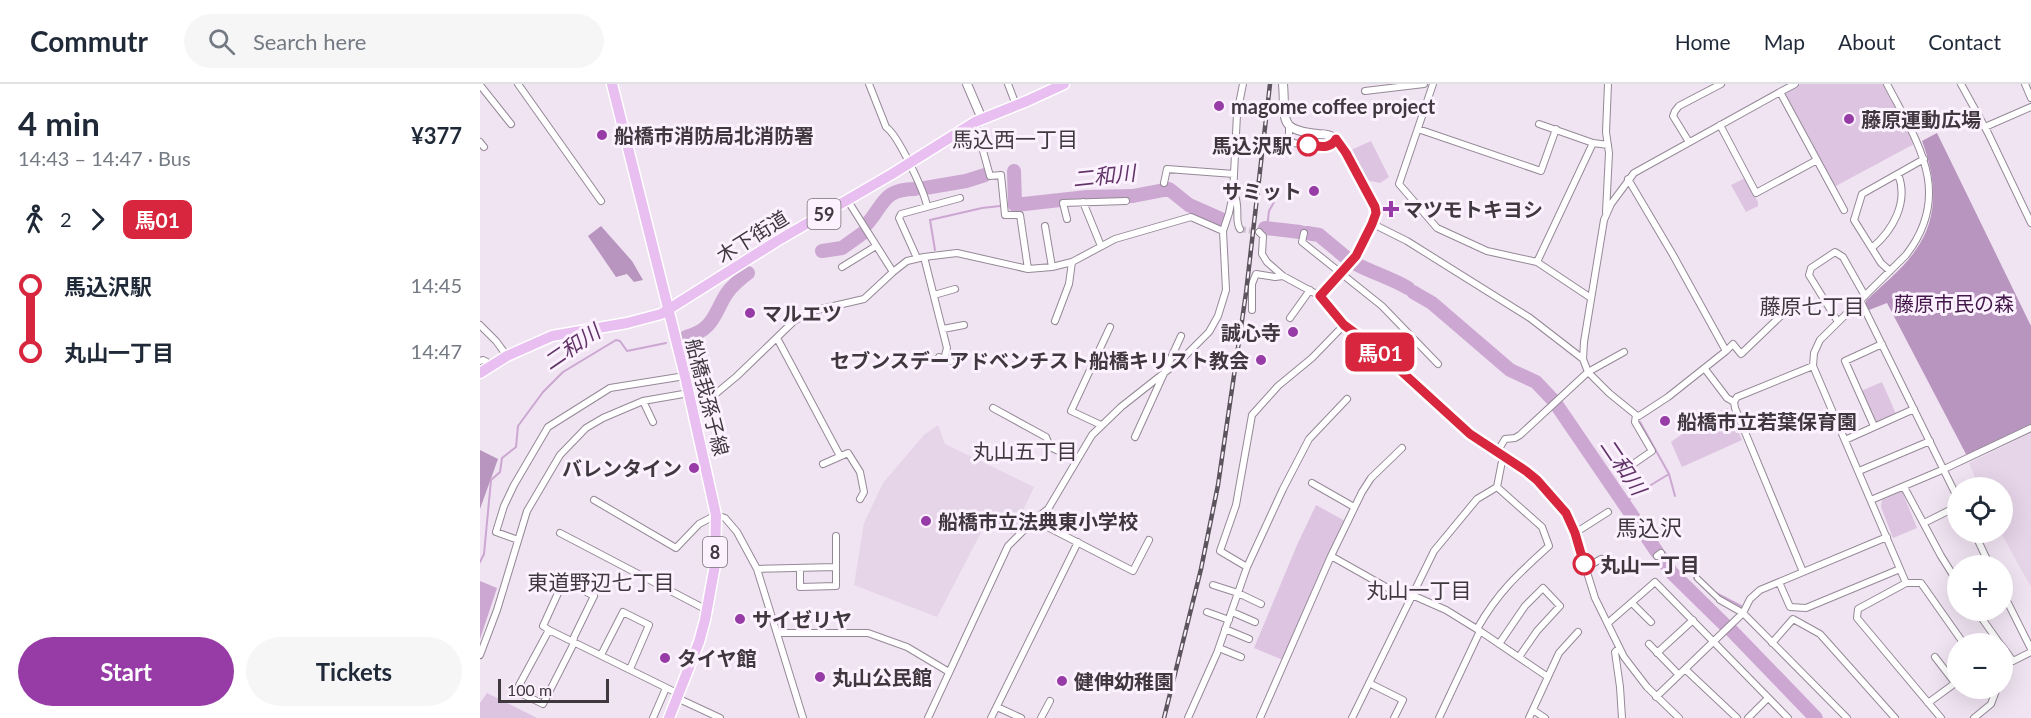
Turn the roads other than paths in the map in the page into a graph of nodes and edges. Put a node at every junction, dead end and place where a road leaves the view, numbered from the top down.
1 (518, 84) edge
2 (612, 84) edge
3 (869, 84) edge
4 (967, 84) edge
5 (1008, 84) edge
6 (1064, 84) edge
7 (1243, 84) edge
8 (1284, 84) edge
9 (1418, 84) edge
10 (1424, 84) edge
11 (1433, 84) edge
12 (1608, 84) edge
13 (1721, 84) edge
14 (1795, 84) edge
15 (1887, 84) edge
16 (1961, 84) edge
17 (2025, 84) edge
18 (480, 85) edge
19 (1365, 91) dead end
20 (1780, 92) junction
21 (2031, 98) edge
22 (1016, 105) junction
23 (2031, 107) edge
24 (978, 120) junction
25 (511, 124) dead end
26 (1539, 124) dead end
27 (1720, 125) junction
28 (1289, 127) junction
29 (1985, 127) junction
30 (1418, 129) junction
31 (1556, 129) junction
32 (1336, 139) junction
33 (1689, 142) junction
34 (1593, 143) junction
35 (1608, 145) junction
36 (1924, 159) junction
37 (1816, 160) junction
38 (909, 164) junction
39 (1234, 174) junction
40 (1898, 174) junction
41 (1628, 179) junction
42 (1164, 183) dead end
43 (1233, 194) junction
44 (960, 198) dead end
45 (601, 201) dead end
46 (848, 201) junction
47 (1126, 201) dead end
48 (1083, 202) junction
49 (927, 206) junction
50 (1375, 207) joint
51 (1844, 210) dead end
52 (1606, 213) junction
53 (1067, 219) dead end
54 (2031, 223) edge
55 (1372, 224) junction
56 (1045, 226) dead end
57 (1240, 229) dead end
58 (1223, 231) junction
59 (1259, 232) dead end
60 (1304, 233) dead end
61 (876, 246) junction
62 (1101, 246) junction
63 (1872, 248) junction
64 (921, 257) junction
65 (1072, 262) junction
66 (1537, 262) junction
67 (842, 267) dead end
68 (1052, 267) junction
69 (1028, 269) junction
70 (1890, 271) junction
71 (893, 272) junction
72 (1342, 273) junction
73 (1283, 276) junction
74 (956, 289) dead end
75 (1310, 290) junction
76 (934, 295) junction
77 (1320, 296) junction
78 (1590, 298) junction
79 (1862, 298) junction
80 (1790, 307) dead end
81 (668, 310) junction
82 (1252, 310) dead end
83 (1290, 318) dead end
84 (1055, 321) dead end
85 (1838, 321) junction
86 (480, 325) edge
87 (964, 325) dead end
88 (1344, 325) junction
89 (1110, 327) dead end
90 (943, 329) junction
91 (1181, 336) dead end
92 (777, 338) junction
93 (1882, 344) junction
94 (1726, 351) junction
95 (1624, 352) dead end
96 (507, 356) junction
97 (945, 359) dead end
98 (1583, 359) junction
99 (480, 361) edge
100 (493, 364) junction
101 (1438, 364) dead end
102 (1813, 366) junction
103 (1705, 369) junction
104 (1588, 372) junction
105 (480, 373) edge
106 (1164, 374) junction
107 (685, 376) junction
108 (689, 393) junction
109 (1347, 399) dead end
110 (643, 401) junction
111 (1734, 402) junction
112 (693, 407) junction
113 (993, 408) dead end
114 (1914, 409) junction
115 (1636, 415) junction
116 (653, 422) dead end
117 (1101, 425) junction
118 (1874, 426) junction
119 (2031, 428) edge
120 (1135, 437) dead end
121 (1845, 440) junction
122 (1930, 441) junction
123 (1402, 448) dead end
124 (1500, 454) junction
125 (840, 456) junction
126 (1077, 459) junction
127 (823, 464) dead end
128 (1942, 470) junction
129 (1859, 471) junction
130 (1947, 479) edge
131 (1312, 483) dead end
132 (1904, 486) junction
133 (1497, 487) junction
134 (1637, 491) dead end
135 (860, 499) dead end
136 (594, 500) dead end
137 (1871, 500) junction
138 (1354, 507) junction
139 (1608, 512) dead end
140 (1947, 512) edge
141 (716, 515) junction
142 (1034, 520) junction
143 (1924, 523) junction
144 (560, 532) dead end
145 (1575, 533) junction
146 (836, 536) dead end
147 (1887, 537) junction
148 (518, 540) junction
149 (1149, 540) dead end
150 (1078, 542) junction
151 (1331, 556) junction
152 (1601, 559) dead end
153 (1947, 564) edge
154 (836, 567) junction
155 (1247, 567) junction
156 (800, 568) junction
157 (1585, 568) junction
158 (757, 569) junction
159 (1900, 569) junction
160 (1803, 572) junction
161 (1697, 578) dead end
162 (1779, 582) junction
163 (1906, 583) junction
164 (1213, 585) dead end
165 (1238, 593) junction
166 (1412, 595) junction
167 (1720, 600) joint
168 (1632, 603) junction
169 (1260, 604) dead end
170 (707, 610) junction
171 (1207, 612) dead end
172 (1232, 612) junction
173 (1743, 613) junction
174 (2013, 613) edge
175 (1229, 620) junction
176 (1693, 620) junction
177 (1255, 622) dead end
178 (1652, 622) dead end
179 (1608, 623) junction
180 (1226, 629) junction
181 (549, 630) junction
182 (1479, 630) junction
183 (1578, 632) dead end
184 (777, 633) junction
185 (1956, 633) edge
186 (1249, 639) dead end
187 (573, 641) junction
188 (1713, 642) junction
189 (1773, 643) junction
190 (1499, 644) junction
191 (1649, 644) dead end
192 (1219, 648) junction
193 (1619, 648) junction
194 (2031, 650) edge
195 (1657, 653) junction
196 (601, 654) junction
197 (480, 655) edge
198 (1240, 657) dead end
199 (1519, 657) junction
200 (1935, 657) dead end
201 (2013, 661) edge
202 (630, 669) junction
203 (1685, 669) junction
204 (1947, 671) edge
205 (949, 672) junction
206 (1679, 675) junction
207 (1548, 677) junction
208 (1369, 683) junction
209 (666, 688) junction
210 (1947, 689) edge
211 (678, 696) junction
212 (1656, 697) junction
213 (1768, 698) junction
214 (1993, 699) edge
215 (1050, 701) dead end
216 (1928, 703) junction
217 (997, 707) junction
218 (1533, 710) junction
219 (653, 718) edge
220 (669, 718) edge
221 (720, 718) edge
222 (803, 718) edge
223 (928, 718) edge
224 (991, 718) edge
225 (1021, 718) edge
226 (1041, 718) edge
227 (1188, 718) edge
228 (1260, 718) edge
229 (1352, 718) edge
230 (1394, 718) edge
231 (1439, 718) edge
232 (1529, 718) edge
233 (1545, 718) edge
234 (1622, 718) edge
235 (1679, 718) edge
236 (1737, 718) edge
237 (1748, 718) edge
238 (1788, 718) edge
239 (1847, 718) edge
240 (1896, 718) edge
241 (1941, 718) edge
242 (1974, 718) edge

1 - 45 street
2 - 81 main road, 船橋我孫子線 / 8
3 - 38 street
4 - 24 street
5 - 22 street
6 - 22 main road, 木下街道 / 59
7 - 39 street
8 - 28 street
9 - 10 street
9 - 19 street
11 - 30 street
12 - 35 street
13 - 33 street
14 - 20 street
15 - 36 street
16 - 29 street
17 - 21 street
18 - 25 street
20 - 27 street
20 - 37 street
22 - 24 main road, 木下街道 / 59
23 - 29 street
24 - 38 main road, 木下街道 / 59
24 - 69 street
26 - 31 street
27 - 33 street
27 - 37 street
28 - 32 street
28 - 32 street
29 - 54 street
30 - 31 street
30 - 66 street
31 - 34 street
32 - 50 street
33 - 41 street
34 - 35 street
34 - 66 street
35 - 52 street
36 - 40 street
36 - 70 street
37 - 51 street
38 - 46 main road, 木下街道 / 59
38 - 49 street
39 - 42 street
39 - 43 street
40 - 63 street
40 - 63 street
41 - 52 street
41 - 94 street
43 - 57 street
43 - 58 street
44 - 49 street
46 - 61 street
46 - 81 main road, 木下街道 / 59
47 - 48 street
48 - 53 street
48 - 62 street
49 - 64 street
50 - 55 street
52 - 78 street
55 - 72 street
55 - 98 street
56 - 68 street
58 - 62 street
58 - 106 street
59 - 73 street
60 - 72 street
61 - 67 street
61 - 71 street
62 - 65 street
63 - 70 street
64 - 69 street
64 - 71 street
64 - 76 street
65 - 68 street
65 - 84 street
66 - 78 street
68 - 69 street
70 - 79 street
71 - 92 street
72 - 77 street
72 - 101 street
73 - 75 street
73 - 82 street
74 - 76 street
75 - 77 street
75 - 83 street
76 - 90 street
77 - 88 street
78 - 98 street
79 - 85 street
79 - 85 street
79 - 93 street
80 - 94 street
81 - 96 main road, 木下街道 / 59
81 - 107 main road, 船橋我孫子線 / 8
85 - 102 street
86 - 96 street
87 - 90 street
88 - 124 street
88 - 155 street
89 - 117 street
90 - 97 street
91 - 106 street
92 - 112 street
92 - 125 street
93 - 114 street
93 - 118 street
94 - 103 street
95 - 104 street
96 - 100 main road, 木下街道 / 59
98 - 104 street
99 - 100 street
100 - 105 main road, 木下街道 / 59
102 - 111 street
102 - 121 street
103 - 111 street
103 - 115 street
104 - 115 street
104 - 124 street
106 - 117 street
106 - 120 street
107 - 108 main road, 船橋我孫子線 / 8
107 - 148 street
108 - 110 street
108 - 112 main road, 船橋我孫子線 / 8
109 - 155 street
110 - 116 street
110 - 148 street
111 - 160 street
112 - 141 main road, 船橋我孫子線 / 8
113 - 126 street
114 - 118 street
114 - 122 street
115 - 134 street
117 - 126 street
118 - 121 street
119 - 128 street
121 - 129 street
122 - 128 street
122 - 129 street
123 - 138 street
124 - 133 street
124 - 145 street
125 - 127 street
125 - 135 street
126 - 142 street
128 - 130 street
128 - 132 street
129 - 137 street
131 - 138 street
132 - 137 street
132 - 143 street
133 - 166 street
133 - 182 street
136 - 141 street
137 - 147 street
138 - 151 street
139 - 145 street
140 - 143 street
141 - 158 street
141 - 170 main road, 船橋我孫子線 / 8
142 - 150 street
142 - 205 street
143 - 153 street
144 - 170 street
145 - 157 street
146 - 154 street
147 - 159 street
147 - 160 street
148 - 197 street
149 - 150 street
150 - 217 street
151 - 166 street
151 - 228 street
152 - 157 street
154 - 156 street
154 - 156 street
155 - 165 street
156 - 158 street
157 - 179 street
158 - 184 street
159 - 162 street
159 - 163 street
160 - 162 street
161 - 167 street
162 - 173 street
163 - 185 street
163 - 216 street
164 - 165 street
165 - 169 street
165 - 172 street
166 - 182 street
166 - 208 street
167 - 173 street
168 - 176 street
168 - 178 street
168 - 179 street
170 - 211 main road, 船橋我孫子線 / 8
171 - 175 street
172 - 175 street
172 - 177 street
173 - 188 street
173 - 189 street
174 - 194 street
175 - 180 street
176 - 188 street
176 - 195 street
179 - 193 street
180 - 186 street
180 - 192 street
181 - 187 street
181 - 187 street
181 - 187 street
182 - 190 street
182 - 231 street
183 - 207 street
184 - 205 street
184 - 222 street
187 - 196 street
188 - 203 street
188 - 213 street
189 - 239 street
189 - 240 street
190 - 199 street
190 - 199 street
191 - 195 street
192 - 198 street
192 - 227 street
193 - 212 street
193 - 234 street
194 - 201 street
195 - 206 street
196 - 202 street
196 - 202 street
199 - 207 street
200 - 204 street
202 - 209 street
203 - 206 street
203 - 236 street
205 - 223 street
206 - 212 street
207 - 218 street
208 - 229 street
208 - 230 street
209 - 211 street
209 - 219 street
210 - 216 street
211 - 220 main road, 船橋我孫子線 / 8
211 - 221 street
212 - 235 street
213 - 237 street
213 - 238 street
214 - 242 street
215 - 226 street
216 - 241 street
217 - 224 street
217 - 225 street
218 - 232 street
218 - 233 street

